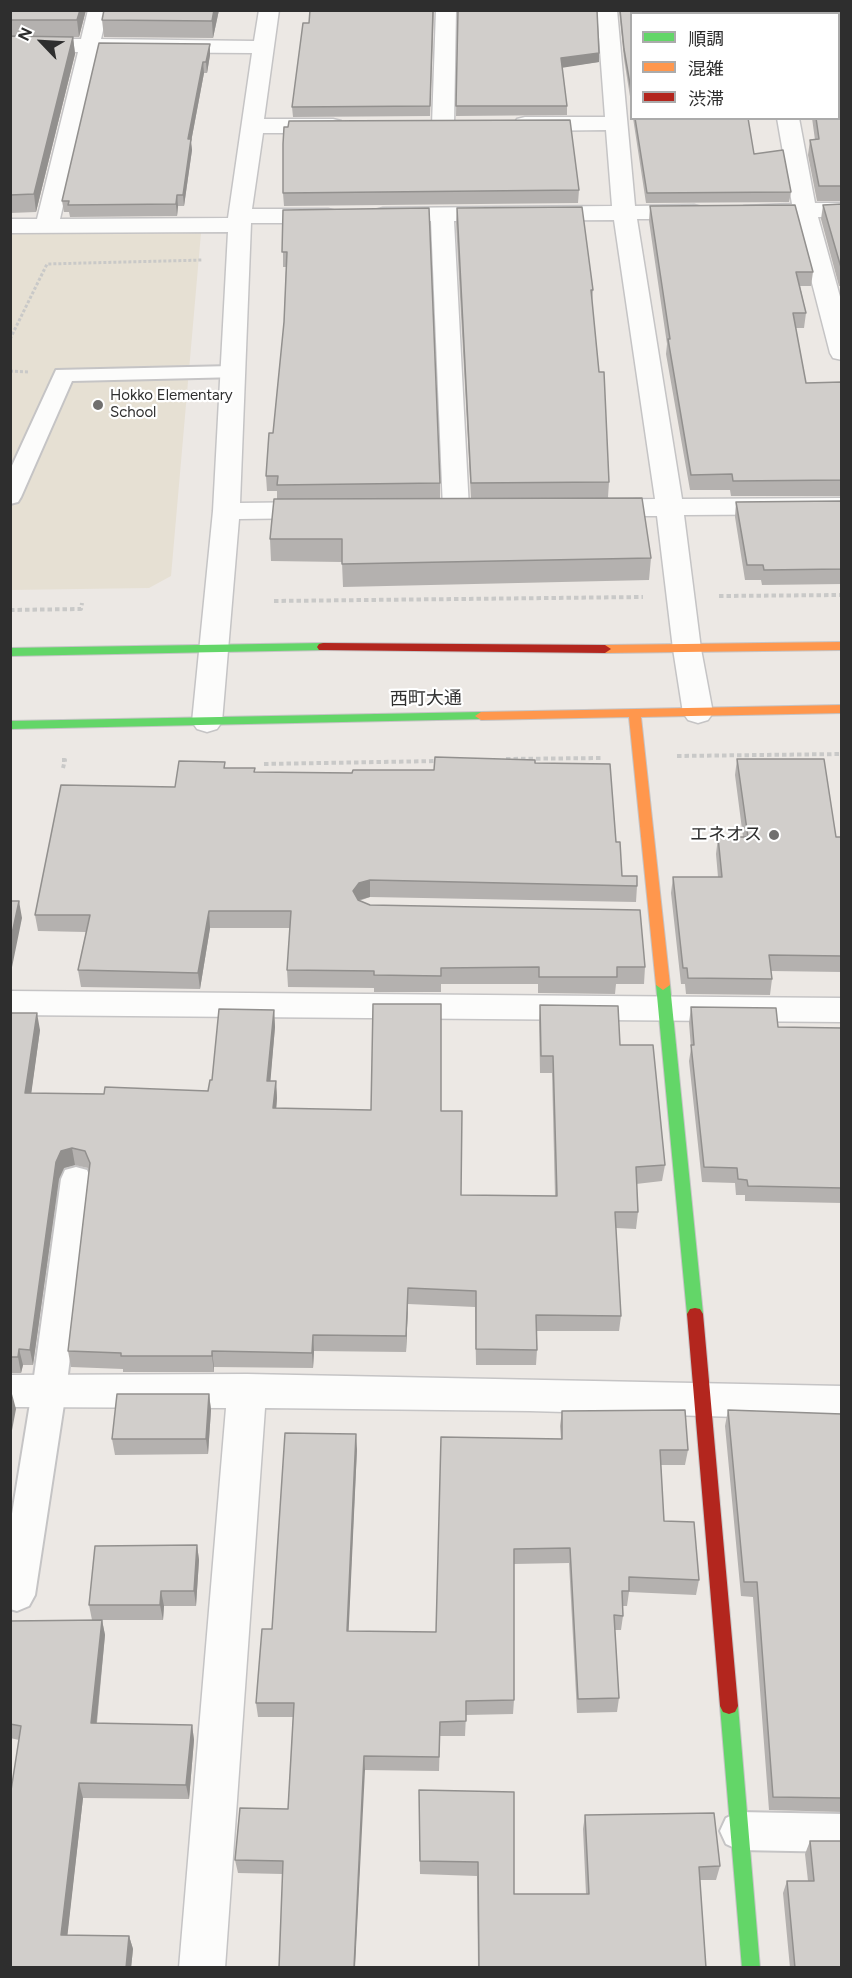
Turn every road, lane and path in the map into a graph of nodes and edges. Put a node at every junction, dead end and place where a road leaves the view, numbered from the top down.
1 (98, 10) edge
2 (268, 10) edge
3 (446, 10) edge
4 (607, 10) edge
5 (10, 45) edge
6 (89, 45) junction
7 (264, 47) junction
8 (788, 120) edge
9 (616, 123) junction
10 (466, 124) edge
11 (501, 124) edge
12 (420, 125) edge
13 (443, 125) junction
14 (253, 126) junction
15 (348, 126) edge
16 (805, 210) junction
17 (842, 210) edge
18 (624, 213) junction
19 (442, 214) junction
20 (240, 221) junction
21 (47, 225) junction
22 (10, 226) edge
23 (842, 353) edge
24 (232, 372) junction
25 (10, 497) edge
26 (842, 506) edge
27 (575, 508) edge
28 (670, 508) junction
29 (456, 509) edge
30 (341, 510) edge
31 (226, 511) junction
32 (842, 595) edge
33 (681, 597) junction
34 (274, 601) dead end
35 (82, 603) dead end
36 (10, 609) edge
37 (842, 646) edge
38 (687, 649) junction
39 (213, 650) junction
40 (10, 652) edge
41 (842, 709) edge
42 (698, 713) junction
43 (635, 714) junction
44 (207, 722) junction
45 (10, 725) edge
46 (842, 754) edge
47 (640, 757) junction
48 (499, 759) edge
49 (66, 760) dead end
50 (440, 760) edge
51 (264, 764) dead end
52 (63, 768) dead end
53 (10, 1003) edge
54 (667, 1010) junction
55 (842, 1010) edge
56 (76, 1179) dead end
57 (247, 1390) junction
58 (10, 1391) edge
59 (49, 1391) junction
60 (704, 1398) junction
61 (842, 1403) edge
62 (16, 1595) dead end
63 (740, 1831) junction
64 (842, 1833) edge
65 (202, 1968) edge
66 (751, 1968) edge

1 - 6 street
2 - 7 street
3 - 13 street
4 - 9 street
5 - 6 street
6 - 7 street
6 - 21 street
7 - 14 street
8 - 16 street
9 - 11 street
9 - 18 street
10 - 13 street
12 - 13 street
14 - 15 street
14 - 20 street
16 - 17 street
16 - 18 street
16 - 23 street
18 - 19 street
18 - 28 street
19 - 20 street
19 - 29 street
20 - 21 street
20 - 24 street
21 - 22 street
24 - 25 lane
24 - 31 street
26 - 28 street
27 - 28 street
28 - 33 street
30 - 31 street
31 - 39 street
32 - 33 path
33 - 34 path
33 - 38 street
35 - 36 path
37 - 38 street
38 - 39 street
38 - 42 street
39 - 40 street
39 - 44 street
41 - 42 street, 西町大通
42 - 43 street, 西町大通
43 - 44 street, 西町大通
43 - 47 street
44 - 45 street, 西町大通
46 - 47 path
47 - 48 path
47 - 54 street
49 - 52 path
50 - 51 path
53 - 54 street
54 - 55 street
54 - 60 street
56 - 59 lane
57 - 59 street
57 - 60 street
57 - 65 street
58 - 59 street
59 - 62 lane
60 - 61 street
60 - 63 street
63 - 64 lane
63 - 66 street

